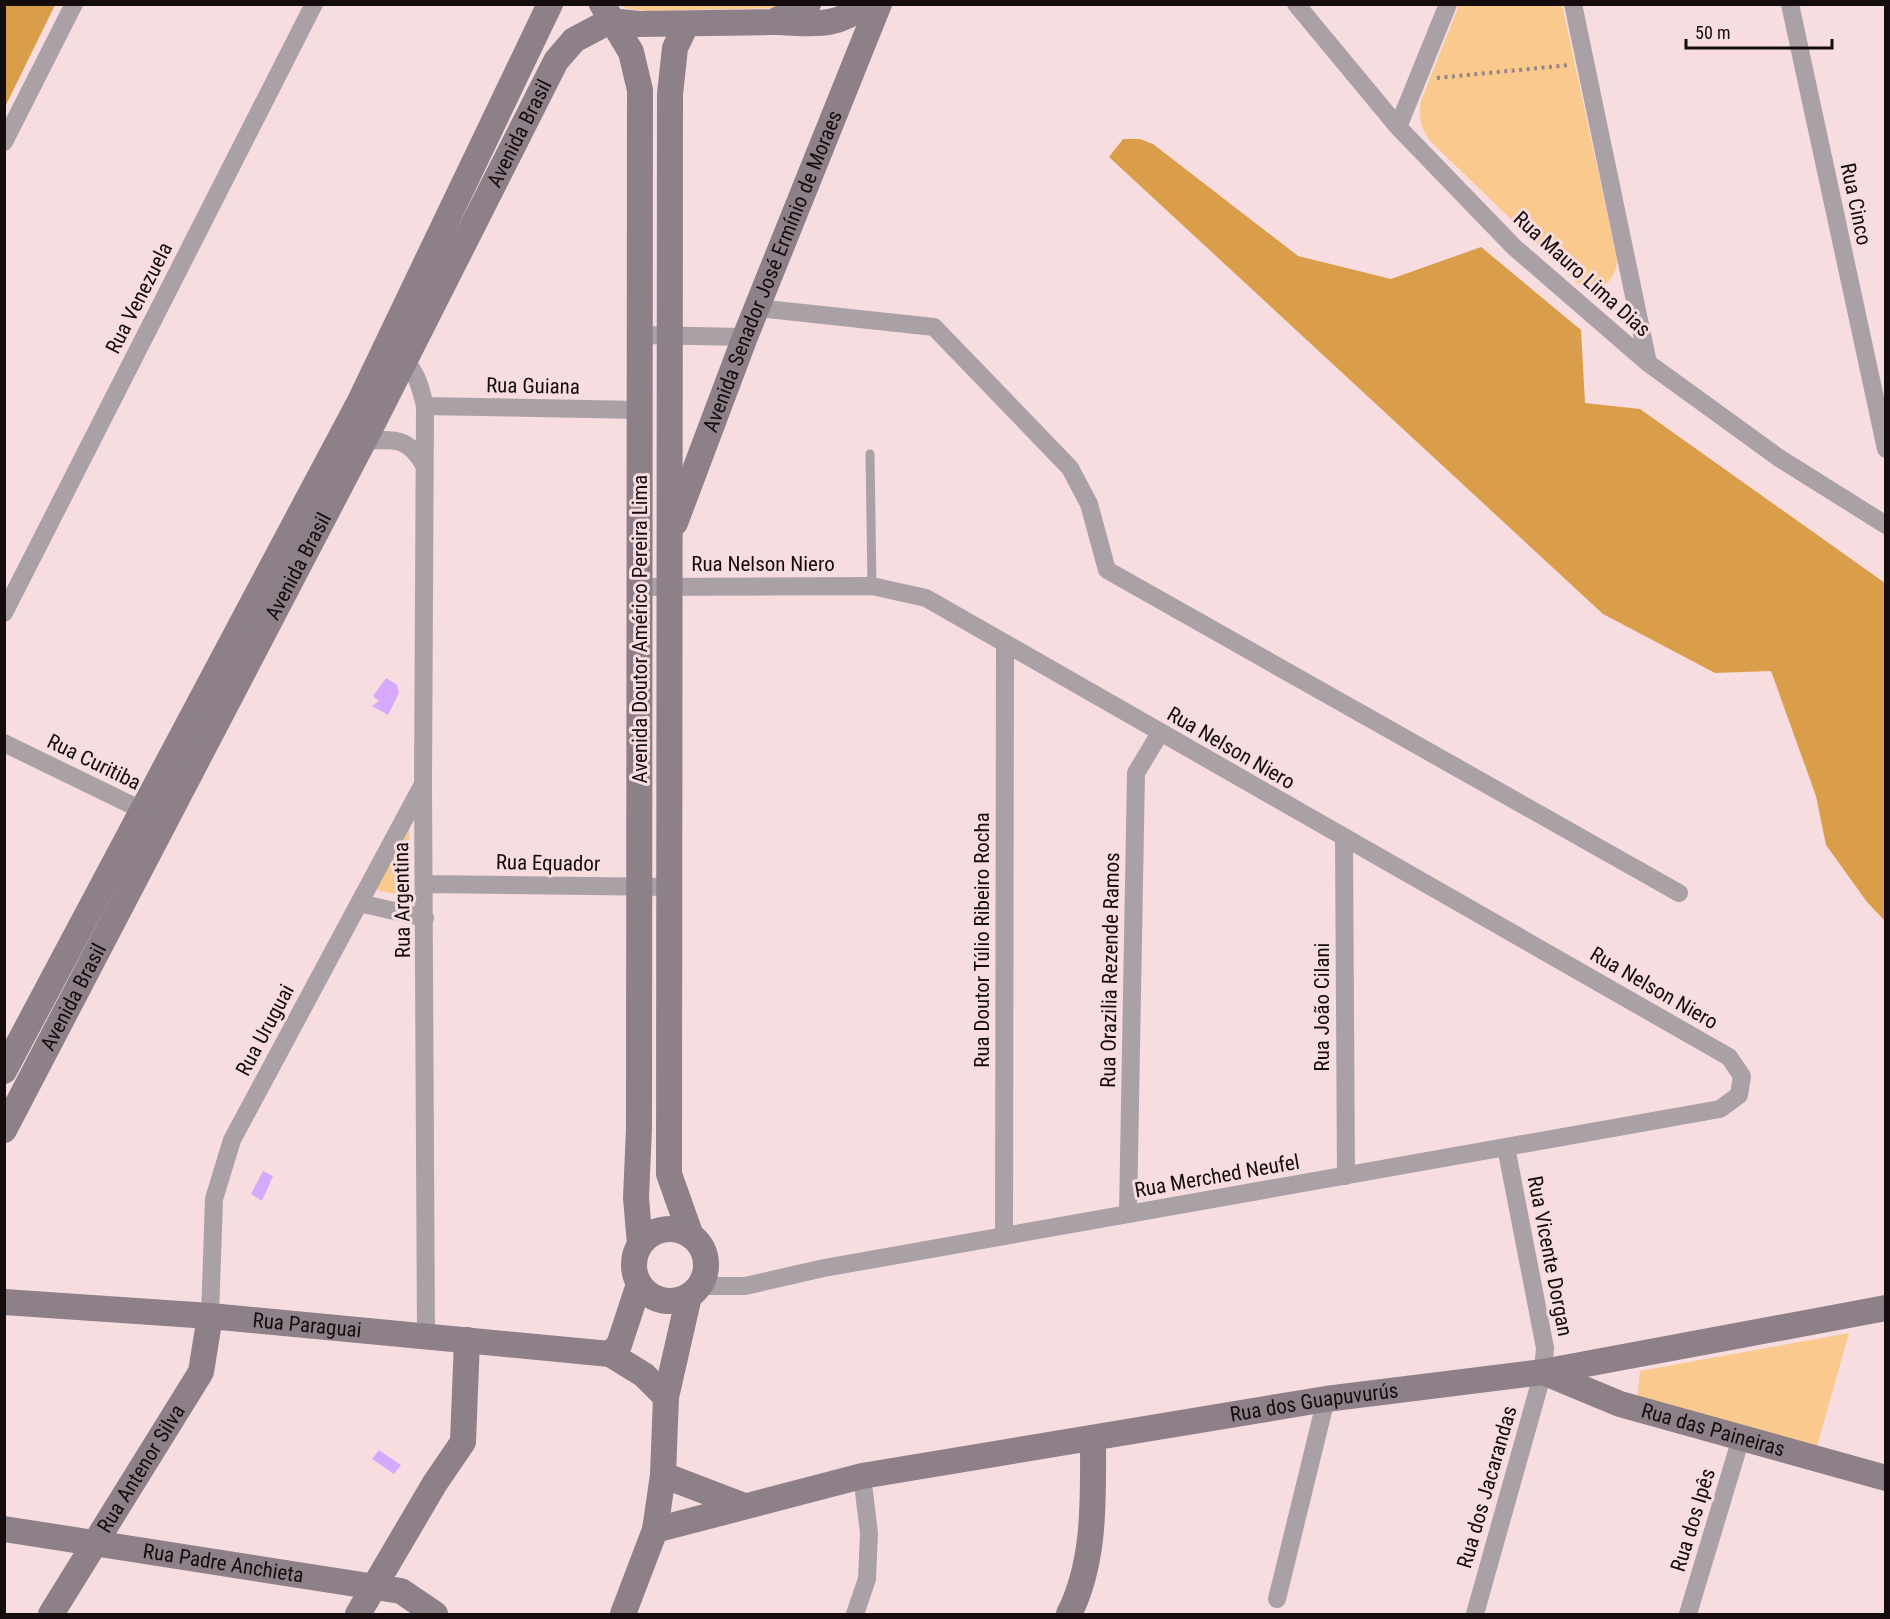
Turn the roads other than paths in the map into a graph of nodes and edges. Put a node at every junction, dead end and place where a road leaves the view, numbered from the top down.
1 (74, 4) edge
2 (314, 4) edge
3 (808, 4) edge
4 (866, 4) edge
5 (879, 4) edge
6 (1296, 4) edge
7 (1448, 4) edge
8 (1573, 4) edge
9 (1790, 4) edge
10 (545, 6) edge
11 (606, 13) edge
12 (773, 22) junction
13 (686, 25) junction
14 (1398, 127) junction
15 (4, 142) edge
16 (655, 163) junction
17 (467, 177) junction
18 (490, 192) junction
19 (640, 244) junction
20 (670, 244) junction
21 (757, 308) junction
22 (640, 335) junction
23 (670, 336) junction
24 (745, 337) junction
25 (395, 355) junction
26 (1648, 363) junction
27 (425, 406) junction
28 (640, 410) junction
29 (364, 441) junction
30 (1886, 449) edge
31 (870, 454) dead end
32 (424, 465) junction
33 (1886, 525) edge
34 (669, 540) junction
35 (872, 586) junction
36 (639, 587) junction
37 (669, 587) junction
38 (4, 613) edge
39 (1005, 644) junction
40 (1160, 733) junction
41 (4, 743) edge
42 (423, 784) junction
43 (154, 815) junction
44 (1344, 838) junction
45 (425, 884) junction
46 (640, 886) junction
47 (671, 887) junction
48 (1679, 893) dead end
49 (359, 903) junction
50 (425, 918) junction
51 (4, 1071) edge
52 (1739, 1095) joint
53 (4, 1130) edge
54 (1506, 1147) junction
55 (1346, 1176) junction
56 (1128, 1214) junction
57 (691, 1236) junction
58 (1004, 1236) junction
59 (640, 1244) junction
60 (639, 1284) junction
61 (694, 1291) junction
62 (4, 1302) edge
63 (1886, 1308) edge
64 (210, 1316) junction
65 (426, 1336) junction
66 (467, 1340) junction
67 (610, 1354) junction
68 (1543, 1372) junction
69 (666, 1397) junction
70 (1326, 1399) junction
71 (1093, 1438) junction
72 (1741, 1438) junction
73 (663, 1475) junction
74 (862, 1476) junction
75 (1886, 1478) edge
76 (744, 1506) junction
77 (4, 1529) edge
78 (655, 1530) junction
79 (95, 1543) junction
80 (375, 1588) junction
81 (1277, 1599) dead end
82 (51, 1614) edge
83 (358, 1614) edge
84 (435, 1614) edge
85 (623, 1614) edge
86 (855, 1614) edge
87 (1069, 1614) edge
88 (1475, 1614) edge
89 (1688, 1614) edge

1 - 15 street
2 - 38 street, Rua Venezuela
3 - 12 main road
4 - 12 main road
5 - 21 main road, Avenida Senador José Ermínio de Moraes
6 - 14 street, Rua Mauro Lima Dias
7 - 14 street
8 - 26 street
9 - 30 street, Rua Cinco
10 - 17 main road, Avenida Brasil
11 - 13 main road
11 - 16 main road, Avenida Doutor Américo Pereira Lima
11 - 18 main road, Avenida Brasil
12 - 13 main road
13 - 16 main road, Avenida Doutor Américo Pereira Lima
14 - 26 street, Rua Mauro Lima Dias
16 - 19 main road, Avenida Doutor Américo Pereira Lima
16 - 20 main road, Avenida Doutor Américo Pereira Lima
17 - 18 main road
17 - 25 main road, Avenida Brasil
18 - 25 main road, Avenida Brasil
19 - 20 main road
19 - 22 main road, Avenida Doutor Américo Pereira Lima
20 - 23 main road, Avenida Doutor Américo Pereira Lima
21 - 24 main road, Avenida Senador José Ermínio de Moraes
21 - 48 street
22 - 23 street
22 - 28 main road, Avenida Doutor Américo Pereira Lima
23 - 24 street
23 - 34 main road, Avenida Doutor Américo Pereira Lima
24 - 34 main road, Avenida Senador José Ermínio de Moraes
25 - 27 street, Rua Argentina
25 - 29 main road, Avenida Brasil
25 - 43 main road, Avenida Brasil
26 - 33 street, Rua Mauro Lima Dias
27 - 28 street, Rua Guiana
27 - 32 street, Rua Argentina
28 - 36 main road, Avenida Doutor Américo Pereira Lima
29 - 32 street
29 - 43 main road, Avenida Brasil
31 - 35 lane
32 - 42 street, Rua Argentina
34 - 37 main road, Avenida Doutor Américo Pereira Lima
35 - 37 street, Rua Nelson Niero
35 - 39 street, Rua Nelson Niero
36 - 37 street, Rua Nelson Niero
36 - 46 main road, Avenida Doutor Américo Pereira Lima
37 - 47 main road, Avenida Doutor Américo Pereira Lima
39 - 40 street, Rua Nelson Niero
39 - 58 street, Rua Doutor Túlio Ribeiro Rocha
40 - 44 street, Rua Nelson Niero
40 - 56 street, Rua Orazilia Rezende Ramos
41 - 43 street, Rua Curitiba
42 - 45 street, Rua Argentina
42 - 49 street, Rua Uruguai
43 - 51 main road, Avenida Brasil
43 - 53 main road, Avenida Brasil
44 - 52 street, Rua Nelson Niero
44 - 55 street, Rua João Cilani
45 - 46 street, Rua Equador
45 - 50 street, Rua Argentina
46 - 47 street, Rua Equador
46 - 59 main road, Avenida Doutor Américo Pereira Lima
47 - 57 main road, Avenida Doutor Américo Pereira Lima
49 - 50 street
49 - 64 street, Rua Uruguai
50 - 65 street, Rua Argentina
52 - 54 street, Rua Merched Neufel
54 - 55 street, Rua Merched Neufel
54 - 68 street, Rua Vicente Dorgan
55 - 56 street, Rua Merched Neufel
56 - 58 street, Rua Merched Neufel
57 - 59 main road
57 - 61 main road
58 - 61 street, Rua Merched Neufel
59 - 60 main road
60 - 61 main road
60 - 67 main road
61 - 69 main road
62 - 64 main road, Rua Paraguai
63 - 68 main road, Rua dos Guapuvurús
64 - 65 main road, Rua Paraguai
64 - 79 main road, Rua Antenor Silva
65 - 66 main road, Rua Paraguai
66 - 67 main road, Rua Paraguai
66 - 80 main road
67 - 69 main road, Rua Paraguai
68 - 70 main road, Rua dos Guapuvurús
68 - 72 main road, Rua das Paineiras
68 - 88 street, Rua dos Jacarandas
69 - 73 main road
70 - 71 main road, Rua dos Guapuvurús
70 - 81 street
71 - 74 main road, Rua dos Guapuvurús
71 - 87 main road
72 - 75 main road, Rua das Paineiras
72 - 89 street, Rua dos Ipês
73 - 76 main road
73 - 78 main road
74 - 76 main road, Rua dos Guapuvurús
74 - 86 street
76 - 78 main road, Rua dos Guapuvurús
77 - 79 main road, Rua Padre Anchieta
78 - 85 main road
79 - 80 main road, Rua Padre Anchieta
79 - 82 main road, Rua Antenor Silva
80 - 83 main road
80 - 84 main road, Rua Padre Anchieta

